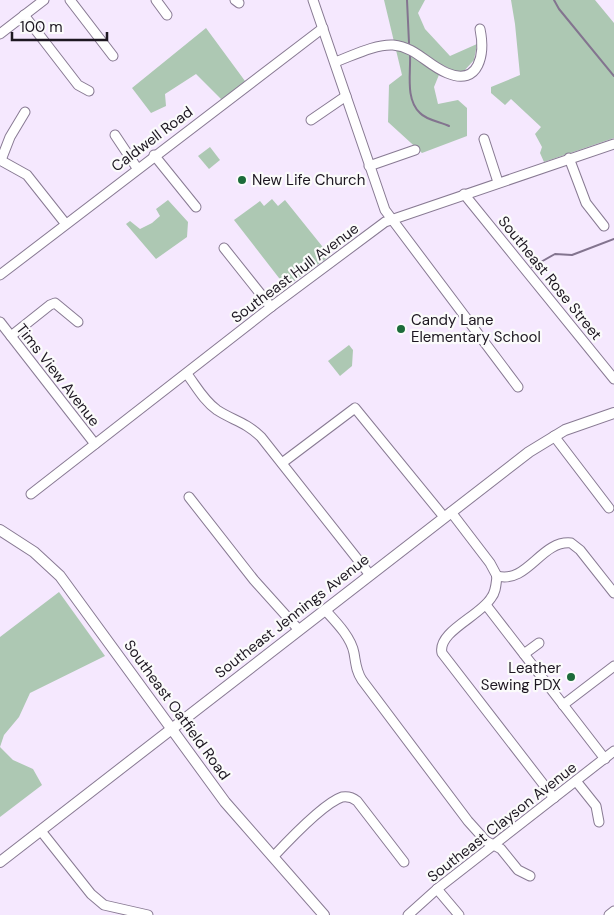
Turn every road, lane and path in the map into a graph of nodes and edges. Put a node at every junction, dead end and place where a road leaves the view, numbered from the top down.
1 (44, 0) edge
2 (70, 0) edge
3 (156, 0) edge
4 (313, 0) edge
5 (24, 15) junction
6 (168, 15) dead end
7 (323, 28) junction
8 (480, 29) dead end
9 (0, 34) edge
10 (113, 56) dead end
11 (334, 62) junction
12 (89, 91) dead end
13 (346, 96) junction
14 (25, 112) dead end
15 (311, 120) dead end
16 (115, 135) dead end
17 (484, 139) dead end
18 (614, 144) edge
19 (415, 150) dead end
20 (154, 155) junction
21 (569, 158) junction
22 (1, 160) edge
23 (369, 166) junction
24 (137, 168) junction
25 (498, 182) junction
26 (464, 194) junction
27 (196, 207) dead end
28 (391, 220) junction
29 (65, 224) junction
30 (604, 226) dead end
31 (224, 248) dead end
32 (0, 274) edge
33 (271, 307) junction
34 (0, 322) edge
35 (78, 322) dead end
36 (11, 336) junction
37 (187, 374) junction
38 (614, 379) edge
39 (518, 388) dead end
40 (614, 413) edge
41 (554, 436) junction
42 (95, 444) junction
43 (282, 463) junction
44 (31, 494) dead end
45 (189, 497) dead end
46 (609, 508) dead end
47 (447, 515) junction
48 (0, 530) edge
49 (370, 575) junction
50 (497, 576) junction
51 (614, 593) edge
52 (486, 605) junction
53 (325, 610) junction
54 (299, 630) junction
55 (539, 643) dead end
56 (524, 654) junction
57 (614, 666) edge
58 (563, 705) junction
59 (172, 730) junction
60 (614, 752) edge
61 (604, 759) junction
62 (576, 781) junction
63 (554, 798) junction
64 (599, 822) dead end
65 (40, 831) junction
66 (493, 845) junction
67 (272, 857) junction
68 (0, 862) edge
69 (404, 862) dead end
70 (530, 876) dead end
71 (437, 889) junction
72 (614, 911) edge
73 (148, 915) edge
74 (324, 915) edge
75 (408, 915) edge
76 (459, 915) edge
77 (609, 915) edge

1 - 5 street
2 - 10 street
3 - 6 street
4 - 7 street
5 - 9 street
5 - 12 street
7 - 11 street
7 - 20 street, Caldwell Road
8 - 11 street
11 - 13 street
13 - 15 street
13 - 23 street
14 - 22 street
16 - 24 street
17 - 25 street
18 - 21 street, Southeast Hull Avenue
19 - 23 street
20 - 24 street, Caldwell Road
20 - 27 street
21 - 25 street, Southeast Hull Avenue
21 - 30 street
22 - 29 street
23 - 28 street
24 - 29 street, Caldwell Road
25 - 26 street, Southeast Hull Avenue
26 - 28 street, Southeast Hull Avenue
26 - 38 street, Southeast Rose Street
28 - 33 street, Southeast Hull Avenue
28 - 39 street
29 - 32 street, Caldwell Road
31 - 33 street
33 - 37 street, Southeast Hull Avenue
34 - 36 street, Tims View Avenue
35 - 36 street
36 - 42 street, Tims View Avenue
37 - 42 street, Southeast Hull Avenue
37 - 43 street
40 - 41 main road, Southeast Jennings Avenue
41 - 46 street
41 - 47 main road, Southeast Jennings Avenue
42 - 44 street, Southeast Hull Avenue
43 - 47 street
43 - 49 street
45 - 54 street
47 - 49 main road, Southeast Jennings Avenue
47 - 50 street
48 - 59 main road, Southeast Oatfield Road
49 - 53 main road, Southeast Jennings Avenue
50 - 51 street
50 - 52 street
52 - 56 street
52 - 63 street
53 - 54 main road, Southeast Jennings Avenue
53 - 66 street
54 - 59 main road, Southeast Jennings Avenue
55 - 56 street
56 - 58 street
57 - 58 street
58 - 61 street
59 - 65 main road, Southeast Jennings Avenue
59 - 67 main road, Southeast Oatfield Road
60 - 61 street, Southeast Clayson Avenue
61 - 62 street, Southeast Clayson Avenue
62 - 63 street, Southeast Clayson Avenue
62 - 64 street
63 - 66 street, Southeast Clayson Avenue
65 - 68 main road, Southeast Jennings Avenue
65 - 73 street
66 - 70 street
66 - 71 street, Southeast Clayson Avenue
67 - 69 street
67 - 74 main road, Southeast Oatfield Road
71 - 75 street, Southeast Clayson Avenue
71 - 76 street
72 - 77 street

